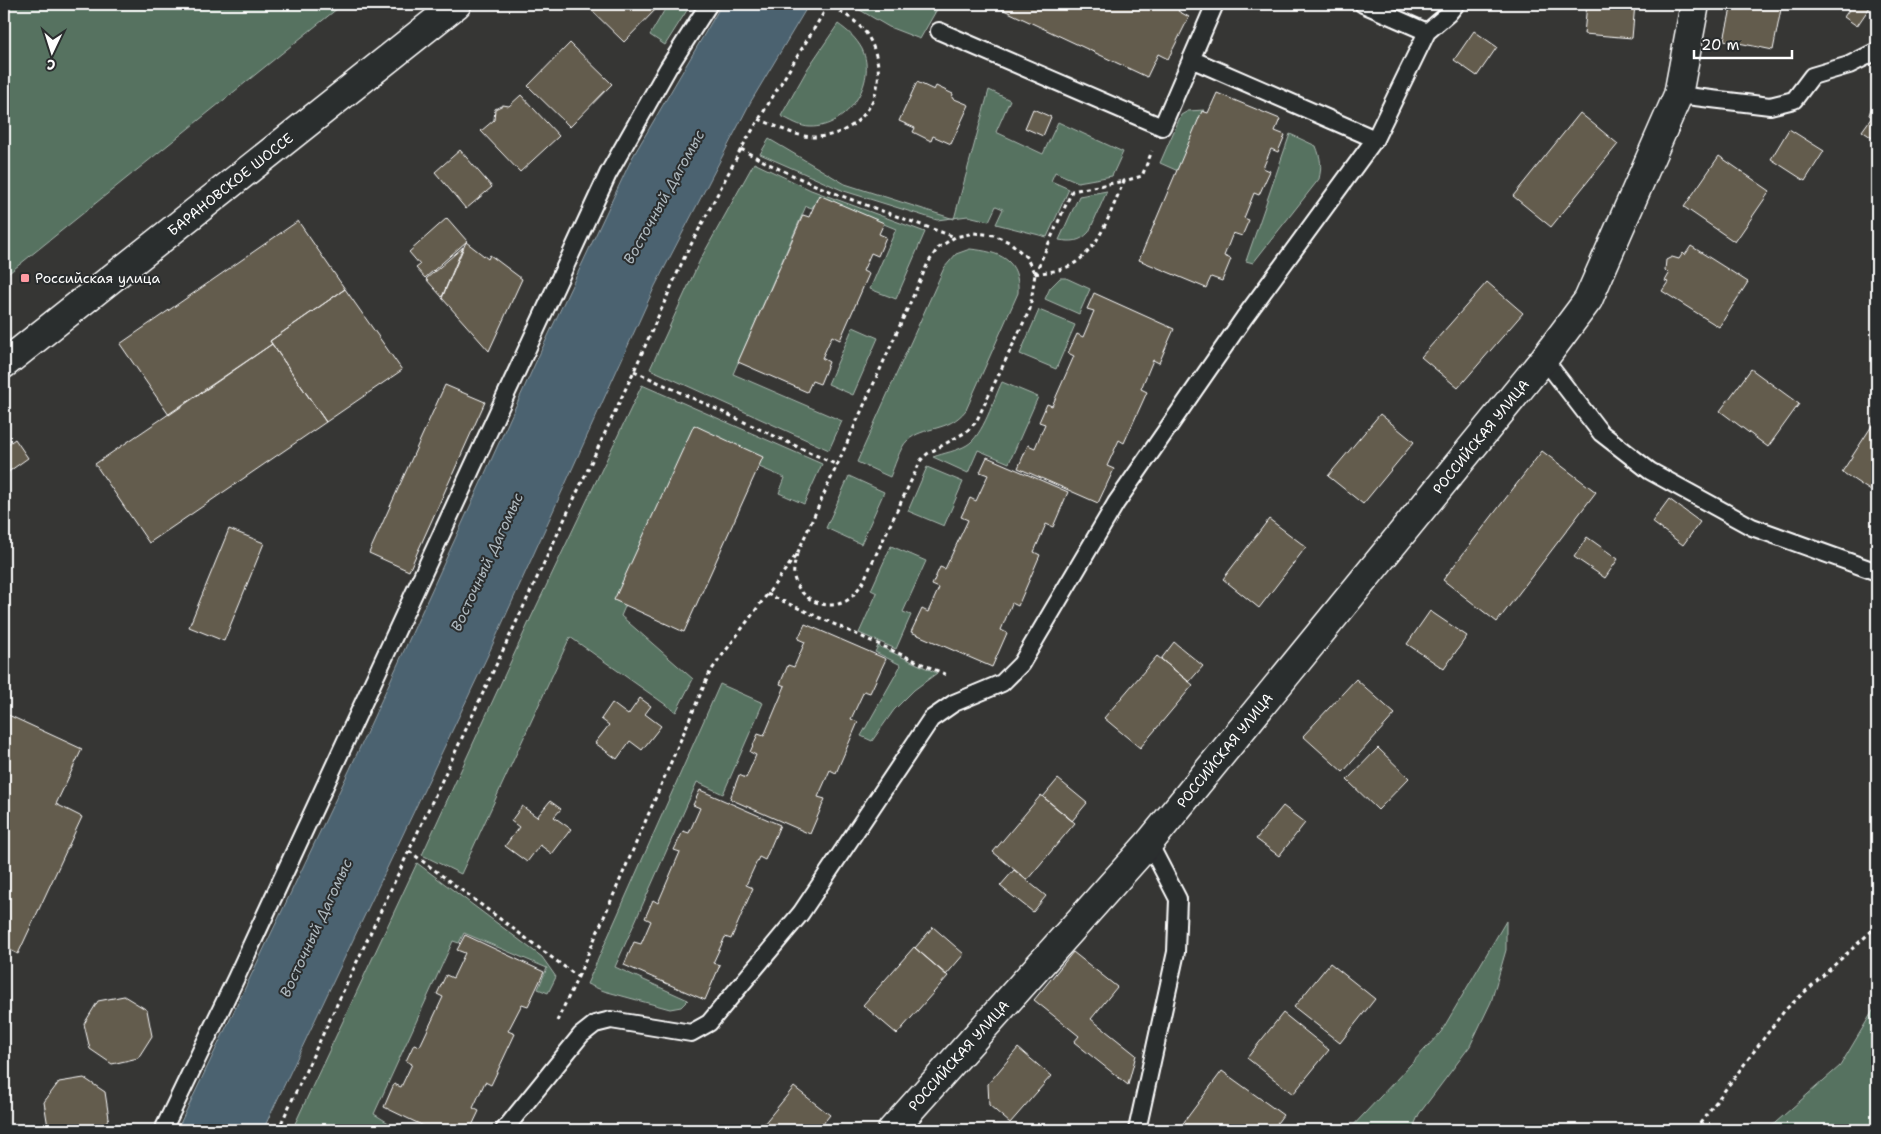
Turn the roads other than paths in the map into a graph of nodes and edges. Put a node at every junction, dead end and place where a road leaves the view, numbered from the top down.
1 (456, 4) edge
2 (709, 4) edge
3 (1215, 4) edge
4 (1363, 4) edge
5 (1456, 4) edge
6 (1695, 4) edge
7 (939, 31) dead end
8 (1427, 32) junction
9 (1877, 52) edge
10 (1191, 59) junction
11 (1678, 95) junction
12 (1375, 139) junction
13 (1544, 359) junction
14 (4, 364) edge
15 (1877, 572) edge
16 (1149, 843) junction
17 (163, 1130) edge
18 (504, 1130) edge
19 (892, 1130) edge
20 (1137, 1130) edge

1 - 14 street, БАРАНОВСКОЕ ШОССЕ
2 - 17 lane
3 - 10 lane
4 - 8 lane
5 - 8 lane
6 - 11 street, РОССИЙСКАЯ УЛИЦА
7 - 10 lane
8 - 12 lane
9 - 11 lane
10 - 12 lane
11 - 13 street, РОССИЙСКАЯ УЛИЦА
12 - 18 lane
13 - 15 lane
13 - 16 street, РОССИЙСКАЯ УЛИЦА
16 - 19 street, РОССИЙСКАЯ УЛИЦА
16 - 20 lane

